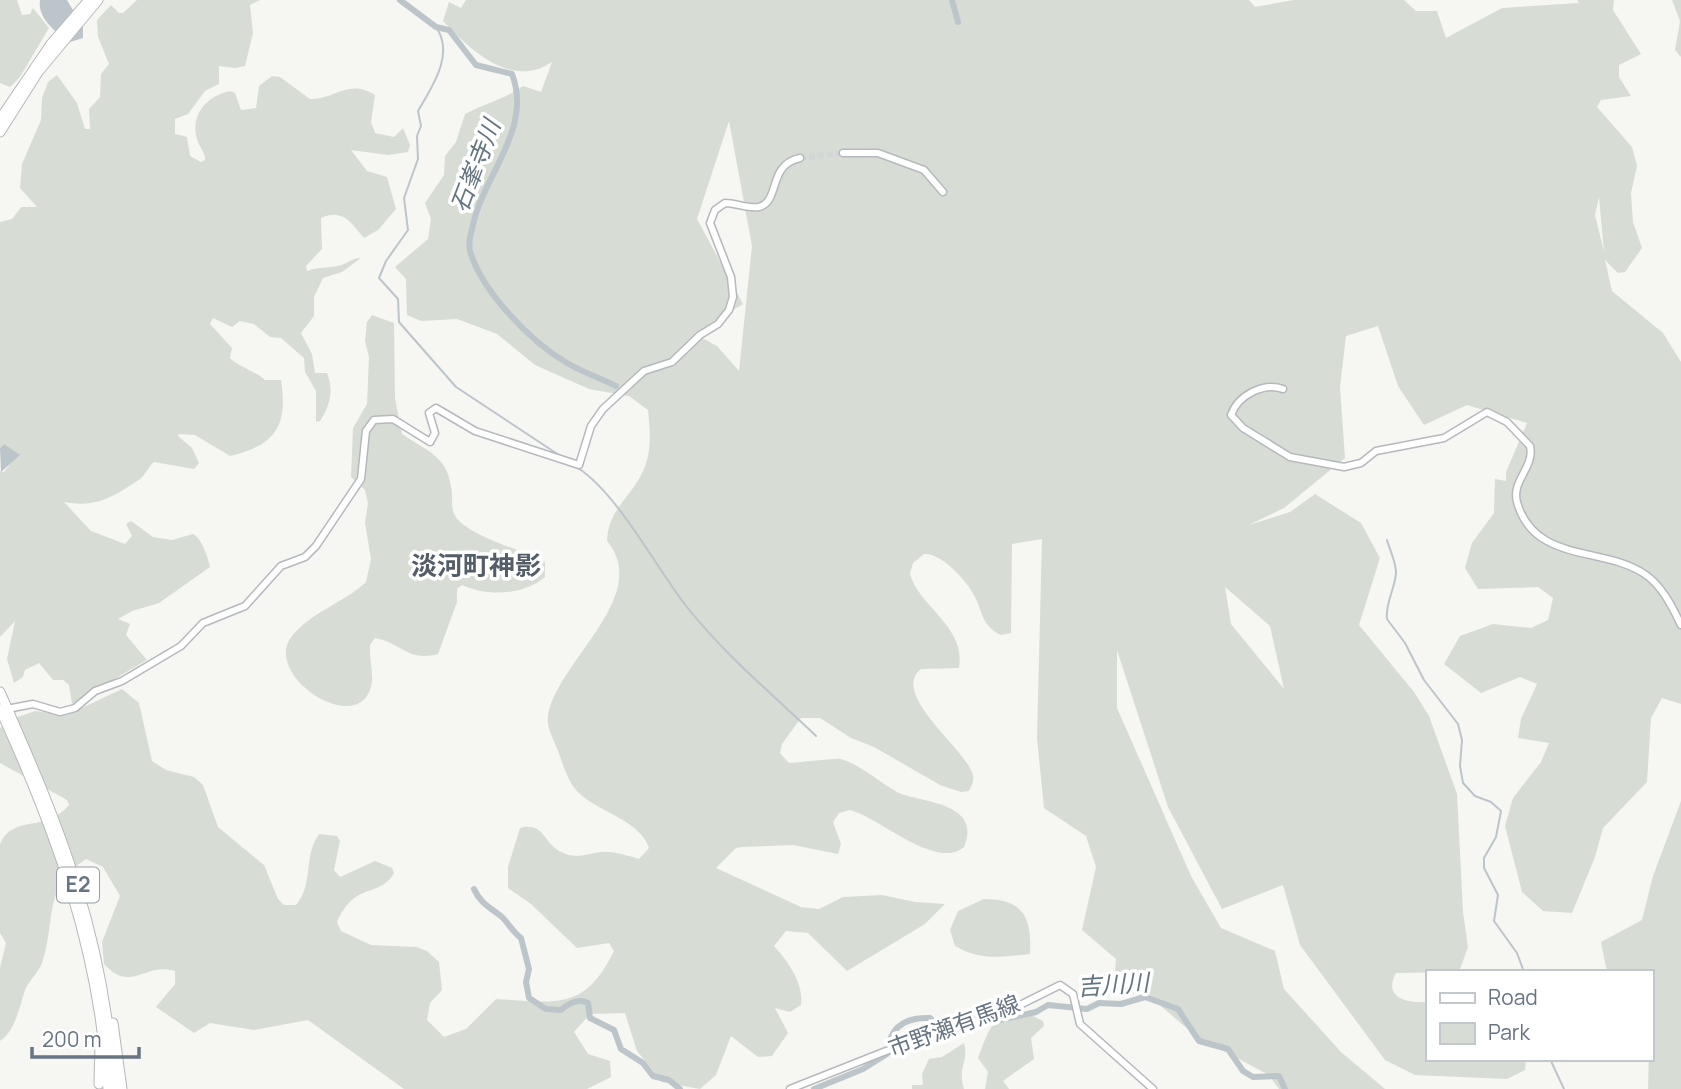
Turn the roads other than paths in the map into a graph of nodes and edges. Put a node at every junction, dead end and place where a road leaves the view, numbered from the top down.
1 (98, 0) edge
2 (87, 5) edge
3 (54, 46) junction
4 (0, 119) edge
5 (0, 132) edge
6 (843, 153) tunnel mouth
7 (800, 158) tunnel mouth
8 (943, 192) dead end
9 (1283, 389) dead end
10 (1681, 625) edge
11 (0, 692) edge
12 (12, 708) dead end
13 (0, 709) edge
14 (95, 947) junction
15 (96, 986) junction
16 (99, 1084) dead end
17 (108, 1089) edge
18 (114, 1089) edge
19 (122, 1089) edge
20 (790, 1089) edge
21 (1153, 1089) edge

1 - 2 highway
2 - 3 highway
3 - 4 highway
3 - 5 highway
6 - 8 street
7 - 12 street
9 - 10 street
11 - 14 highway, E2
13 - 15 highway, E2
14 - 18 highway, E2
14 - 19 highway
15 - 16 highway
15 - 17 highway, E2
20 - 21 street, 市野瀬有馬線

